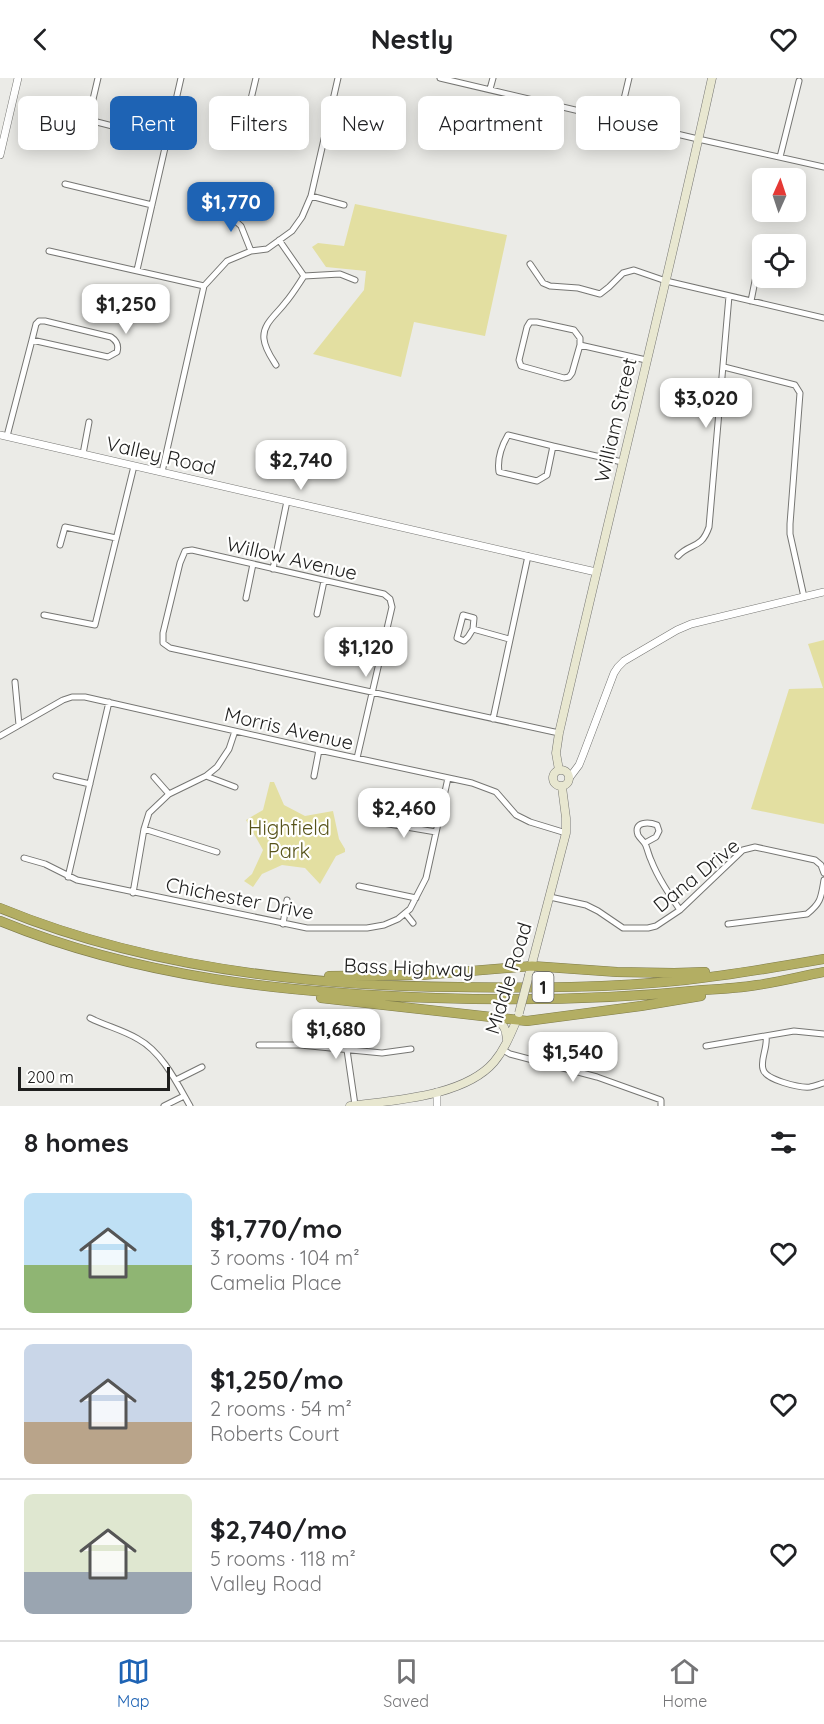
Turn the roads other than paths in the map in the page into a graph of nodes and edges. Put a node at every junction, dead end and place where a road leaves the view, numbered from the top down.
1 (18, 78) edge
2 (98, 78) edge
3 (181, 78) edge
4 (256, 78) edge
5 (338, 78) edge
6 (440, 78) edge
7 (493, 78) edge
8 (629, 78) edge
9 (712, 78) edge
10 (799, 81) dead end
11 (490, 89) junction
12 (177, 96) edge
13 (252, 96) edge
14 (625, 96) edge
15 (576, 110) edge
16 (110, 126) edge
17 (680, 135) edge
18 (698, 139) junction
19 (165, 150) edge
20 (0, 155) edge
21 (780, 157) junction
22 (824, 167) edge
23 (65, 184) dead end
24 (311, 196) junction
25 (152, 205) junction
26 (344, 205) dead end
27 (220, 207) dead end
28 (279, 240) junction
29 (49, 251) dead end
30 (251, 251) junction
31 (530, 264) dead end
32 (137, 270) junction
33 (304, 276) junction
34 (355, 280) dead end
35 (666, 280) junction
36 (204, 286) junction
37 (754, 288) edge
38 (729, 296) junction
39 (751, 301) junction
40 (824, 318) edge
41 (32, 340) junction
42 (580, 345) junction
43 (646, 360) junction
44 (276, 365) dead end
45 (724, 367) junction
46 (89, 422) dead end
47 (2, 435) edge
48 (553, 446) junction
49 (83, 454) junction
50 (622, 462) junction
51 (134, 465) junction
52 (162, 472) junction
53 (287, 501) junction
54 (116, 538) junction
55 (60, 545) dead end
56 (528, 556) junction
57 (678, 556) dead end
58 (254, 564) junction
59 (273, 569) junction
60 (596, 572) junction
61 (324, 581) junction
62 (824, 592) edge
63 (804, 597) junction
64 (246, 598) dead end
65 (317, 614) dead end
66 (44, 615) dead end
67 (473, 629) junction
68 (509, 639) junction
69 (15, 682) dead end
70 (372, 692) junction
71 (109, 702) junction
72 (493, 718) junction
73 (19, 725) junction
74 (234, 731) junction
75 (559, 734) junction
76 (0, 736) edge
77 (319, 750) junction
78 (357, 758) junction
79 (559, 770) junction
80 (206, 776) junction
81 (314, 776) dead end
82 (56, 777) dead end
83 (154, 777) dead end
84 (570, 777) junction
85 (448, 778) junction
86 (90, 784) junction
87 (235, 787) dead end
88 (562, 787) junction
89 (169, 794) junction
90 (377, 822) dead end
91 (144, 829) junction
92 (436, 832) junction
93 (566, 833) junction
94 (645, 843) dead end
95 (217, 852) dead end
96 (24, 858) dead end
97 (824, 873) edge
98 (68, 877) junction
99 (824, 880) edge
100 (359, 886) dead end
101 (134, 893) junction
102 (550, 897) junction
103 (416, 898) junction
104 (287, 900) dead end
105 (0, 908) edge
106 (680, 910) junction
107 (405, 913) junction
108 (3, 923) edge
109 (413, 923) dead end
110 (283, 924) junction
111 (728, 924) dead end
112 (535, 951) junction
113 (824, 959) edge
114 (548, 968) junction
115 (761, 970) junction
116 (531, 971) junction
117 (824, 972) edge
118 (260, 975) junction
119 (207, 979) junction
120 (757, 985) junction
121 (492, 1017) junction
122 (518, 1017) junction
123 (90, 1018) dead end
124 (824, 1034) edge
125 (766, 1036) junction
126 (259, 1045) dead end
127 (505, 1046) junction
128 (706, 1046) dead end
129 (411, 1049) dead end
130 (347, 1050) junction
131 (202, 1066) dead end
132 (176, 1080) junction
133 (824, 1083) edge
134 (437, 1092) junction
135 (184, 1095) junction
136 (355, 1105) edge
137 (164, 1106) edge
138 (190, 1106) edge
139 (350, 1106) edge
140 (437, 1106) edge
141 (661, 1106) edge

1 - 20 street
2 - 16 street
3 - 12 street
4 - 13 street
5 - 24 street
6 - 11 street
7 - 11 street
8 - 14 street
9 - 18 main road, William Street
10 - 21 street
11 - 15 street
17 - 18 street
18 - 21 street
18 - 35 main road, William Street
19 - 25 street
21 - 22 street
23 - 25 street
24 - 26 street
24 - 28 street
25 - 32 street
27 - 30 street
28 - 30 street
28 - 33 street
29 - 32 street
30 - 36 street
31 - 35 street
32 - 36 street
33 - 34 street
33 - 44 street
35 - 38 street
35 - 43 main road, William Street
36 - 52 street
37 - 39 street
38 - 39 street
38 - 45 street
39 - 40 street
41 - 41 street
41 - 47 street
42 - 42 street
42 - 43 street
43 - 50 main road, William Street
45 - 57 street
45 - 63 street
46 - 49 street
47 - 49 street, Valley Road
48 - 48 street
48 - 50 street
49 - 51 street, Valley Road
50 - 60 main road, William Street
51 - 52 street, Valley Road
51 - 54 street
52 - 53 street, Valley Road
53 - 56 street, Valley Road
53 - 59 street
54 - 55 street
54 - 66 street
56 - 60 street, Valley Road
56 - 68 street
58 - 59 street, Willow Avenue
58 - 64 street
58 - 70 street, Willow Avenue
59 - 61 street, Willow Avenue
60 - 75 main road, William Street
61 - 65 street
61 - 70 street, Willow Avenue
62 - 63 street
63 - 84 street
67 - 67 street
67 - 68 street
68 - 72 street
69 - 73 street
70 - 72 street
70 - 78 street
71 - 73 street, Morris Avenue
71 - 74 street, Morris Avenue
71 - 86 street
72 - 75 street
73 - 76 street, Morris Avenue
74 - 77 street, Morris Avenue
74 - 80 street
75 - 79 main road, William Street
77 - 78 street, Morris Avenue
77 - 81 street
78 - 85 street, Morris Avenue
79 - 84 main road
79 - 88 main road
80 - 87 street
80 - 89 street
82 - 86 street
83 - 89 street
84 - 88 main road
85 - 92 street, Chichester Drive
85 - 93 street, Morris Avenue
86 - 98 street
88 - 93 main road, Middle Road
89 - 91 street
90 - 92 street
91 - 95 street
91 - 101 street
92 - 103 street, Chichester Drive
93 - 102 main road, Middle Road
94 - 106 street
96 - 98 street, Chichester Drive
97 - 106 street, Dana Drive
98 - 101 street, Chichester Drive
99 - 111 street
100 - 103 street
101 - 110 street, Chichester Drive
102 - 106 street, Dana Drive
102 - 112 main road, Middle Road
103 - 107 street, Chichester Drive
104 - 110 street
105 - 118 highway, Bass Highway / 1
107 - 109 street
107 - 110 street, Chichester Drive
108 - 119 highway, Bass Highway / 1
112 - 114 main road
112 - 116 main road, Middle Road
113 - 115 highway, Bass Highway / 1
114 - 115 highway
114 - 116 highway
115 - 118 highway, Bass Highway / 1
116 - 118 highway
116 - 122 main road, Middle Road, bridge
117 - 120 highway, Bass Highway / 1
119 - 120 highway, Bass Highway / 1
119 - 121 highway
120 - 122 highway
121 - 122 highway
121 - 127 main road
122 - 127 main road, Middle Road
123 - 132 street
124 - 125 street
125 - 128 street
125 - 133 street
126 - 130 street
127 - 134 main road, Middle Road
127 - 141 street
129 - 130 street
130 - 136 street
131 - 132 street
132 - 135 street
134 - 136 main road, Middle Road
134 - 140 street
135 - 137 street
135 - 138 street
136 - 139 main road, Middle Road

